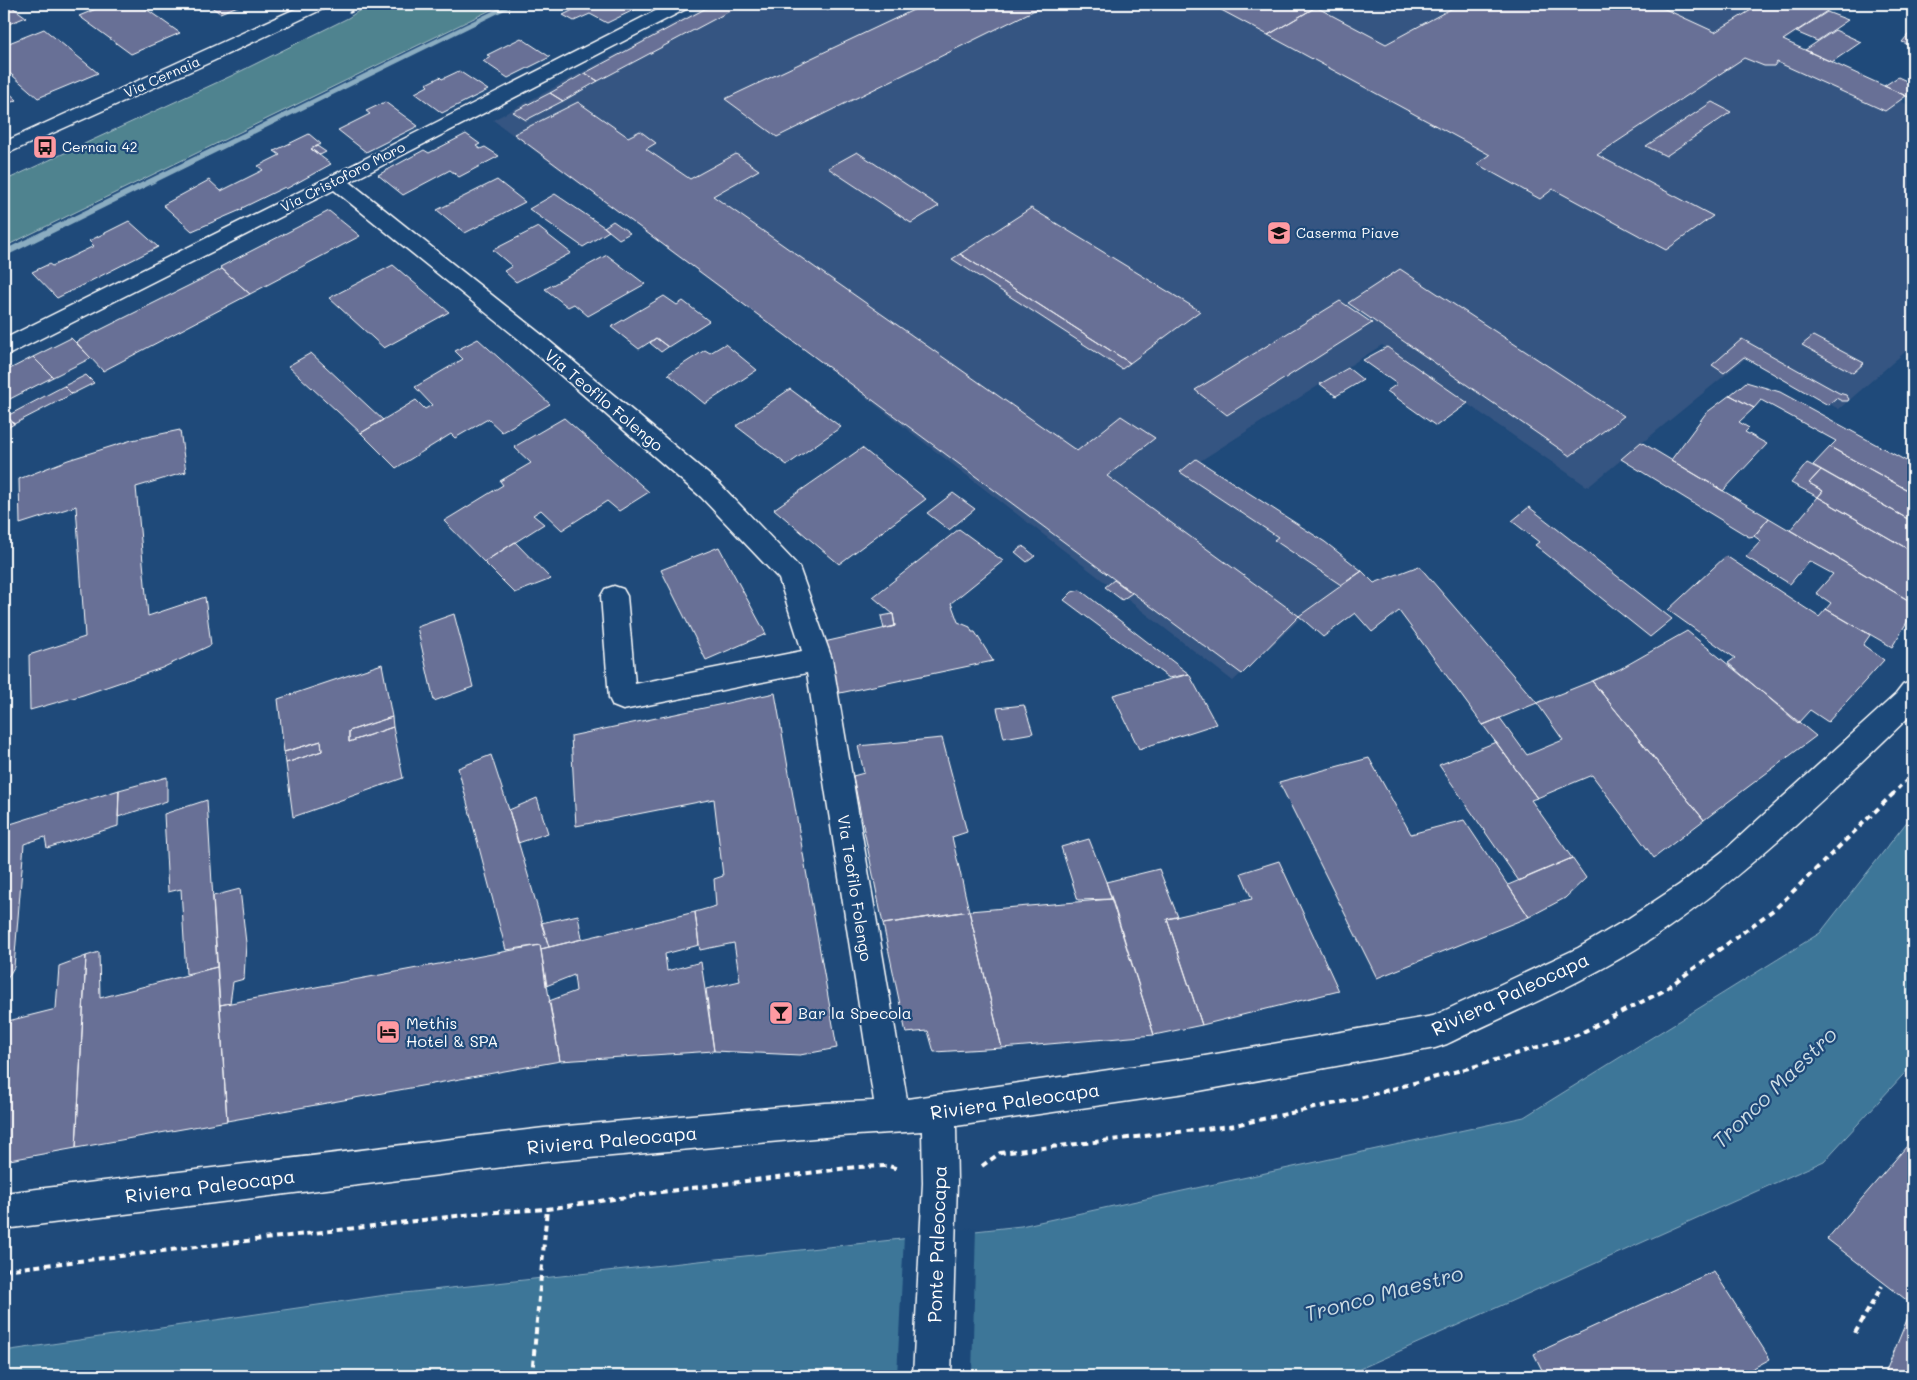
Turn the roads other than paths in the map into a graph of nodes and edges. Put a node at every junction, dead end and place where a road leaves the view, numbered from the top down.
1 (319, 4) edge
2 (682, 4) edge
3 (4, 150) edge
4 (336, 181) junction
5 (4, 348) edge
6 (614, 596) dead end
7 (818, 660) junction
8 (1913, 693) edge
9 (939, 1112) junction
10 (894, 1117) junction
11 (4, 1211) edge
12 (932, 1376) edge

1 - 3 street, Via Cernaia
2 - 4 street, Via Cristoforo Moro
4 - 5 street, Via Cristoforo Moro
4 - 7 street, Via Teofilo Folengo
6 - 7 street
7 - 10 street, Via Teofilo Folengo
8 - 9 street, Riviera Paleocapa
9 - 10 street, Riviera Paleocapa
9 - 12 street, Ponte Paleocapa
10 - 11 street, Riviera Paleocapa

